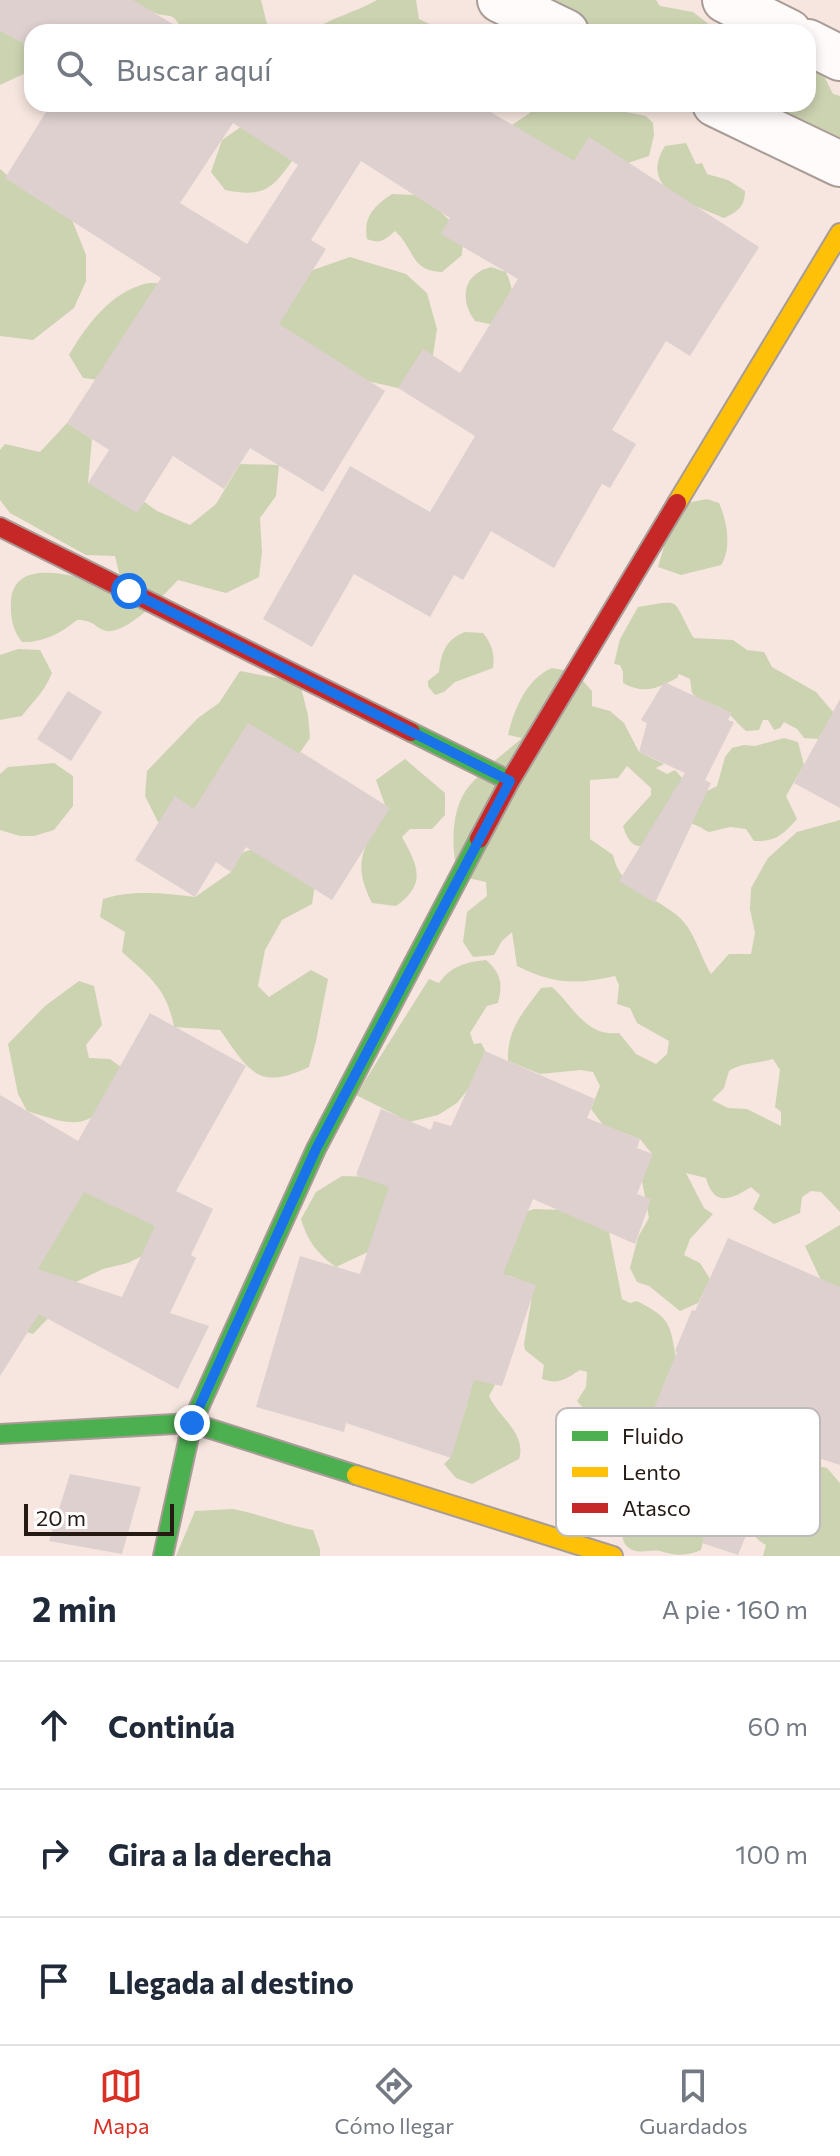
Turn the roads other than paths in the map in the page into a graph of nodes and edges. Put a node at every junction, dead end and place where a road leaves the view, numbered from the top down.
1 (500, 0) edge
2 (725, 0) edge
3 (550, 24) edge
4 (773, 24) edge
5 (816, 46) edge
6 (840, 58) edge
7 (732, 112) edge
8 (840, 164) edge
9 (840, 233) edge
10 (0, 527) edge
11 (510, 781) junction
12 (192, 1423) junction
13 (0, 1434) edge
14 (163, 1556) edge
15 (613, 1556) edge

1 - 3 street
2 - 4 street
5 - 6 street
7 - 8 street
9 - 11 street
10 - 11 street
11 - 12 street
12 - 13 street
12 - 14 street
12 - 15 street

